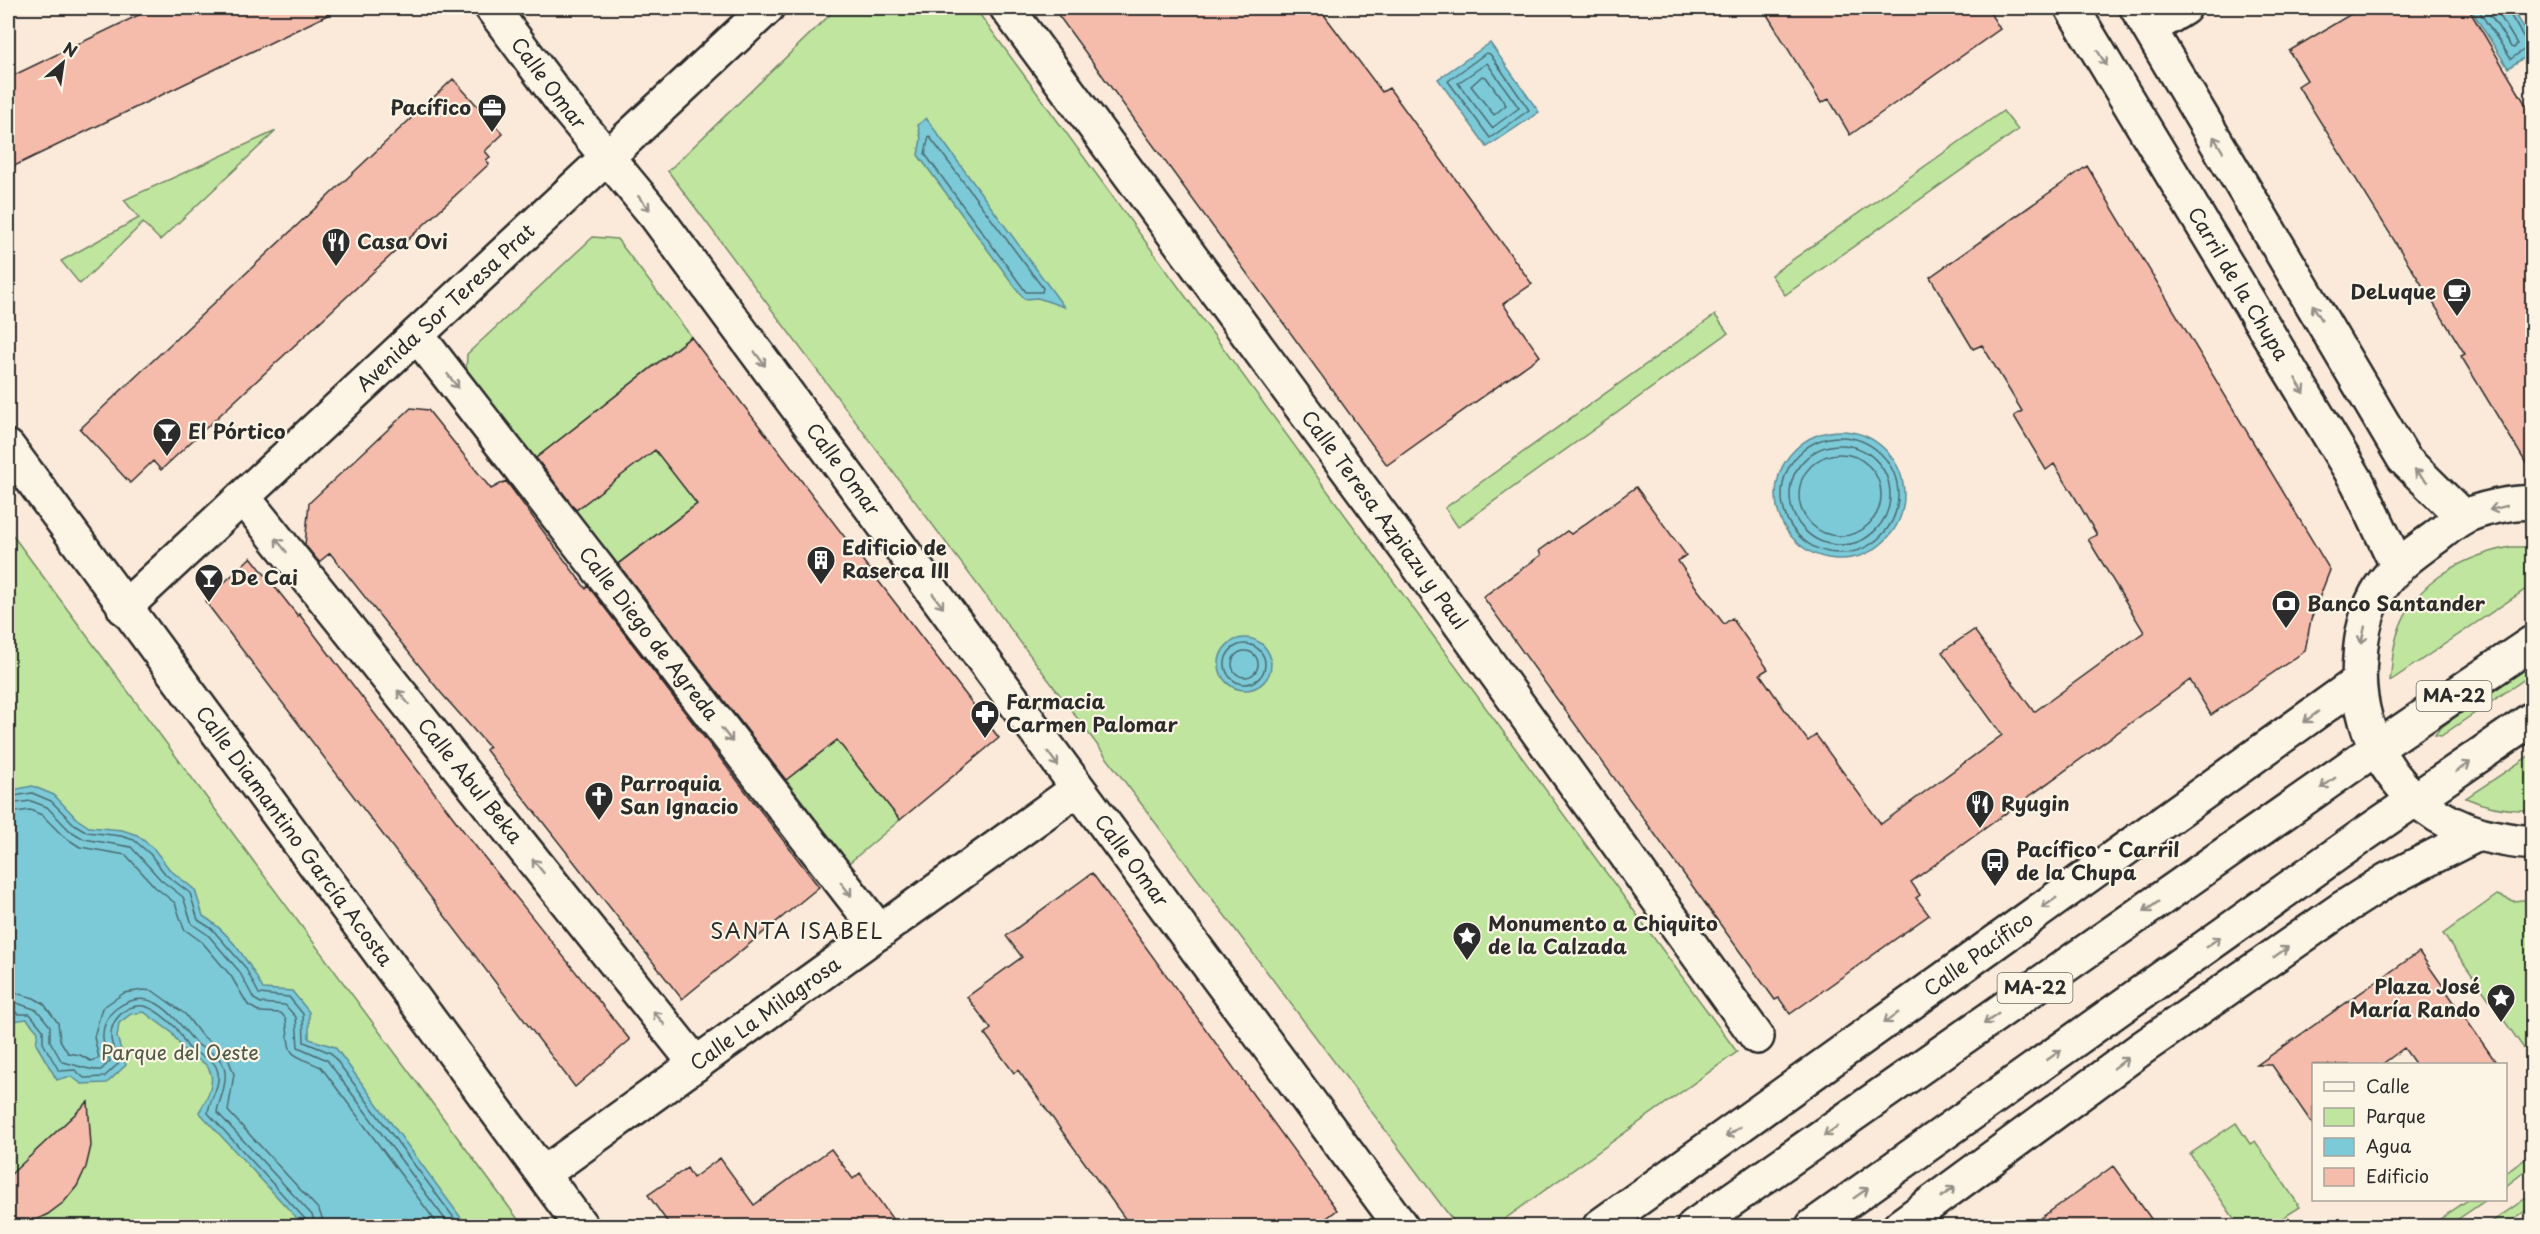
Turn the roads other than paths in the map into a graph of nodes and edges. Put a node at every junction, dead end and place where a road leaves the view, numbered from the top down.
1 (492, 8) edge
2 (767, 8) edge
3 (1007, 8) edge
4 (2072, 8) edge
5 (2184, 8) edge
6 (2144, 18) edge
7 (607, 158) junction
8 (417, 335) junction
9 (8, 447) edge
10 (244, 498) junction
11 (2532, 503) edge
12 (2463, 517) junction
13 (2397, 565) junction
14 (124, 608) junction
15 (2532, 643) edge
16 (2358, 682) junction
17 (2532, 719) edge
18 (2375, 749) junction
19 (1076, 790) junction
20 (2414, 800) junction
21 (2476, 835) junction
22 (2532, 842) edge
23 (880, 932) junction
24 (1757, 1037) dead end
25 (696, 1064) junction
26 (543, 1174) junction
27 (581, 1227) edge
28 (1401, 1227) edge
29 (1600, 1227) edge
30 (1694, 1227) edge
31 (1813, 1227) edge
32 (1900, 1227) edge

1 - 7 street, Calle Omar
2 - 7 street, Avenida Sor Teresa Prat
3 - 24 street, Calle Teresa Azpiazu y Paul
4 -> 13 street, Carril de la Chupa
5 - 6 street
12 -> 6 street
7 - 8 street, Avenida Sor Teresa Prat
7 -> 19 street, Calle Omar
8 - 10 street, Avenida Sor Teresa Prat
8 -> 23 street, Calle Diego de Agreda
9 - 14 street, Calle Diamantino García Acosta
10 - 14 street, Avenida Sor Teresa Prat
25 -> 10 street, Calle Abul Beka
11 -> 12 street
12 - 13 street
13 -> 16 street
14 - 26 street, Calle Diamantino García Acosta
15 - 18 street, MA-22
16 - 18 street
16 -> 29 street, Calle Pacífico
20 -> 17 street
18 - 20 street
18 -> 30 street, MA-22
19 - 23 street, Calle La Milagrosa
19 - 28 street, Calle Omar
20 - 21 street
31 -> 20 street
21 - 22 street
32 -> 21 street
23 - 25 street, Calle La Milagrosa
25 - 26 street, Calle La Milagrosa
26 - 27 street, Calle Diamantino García Acosta

